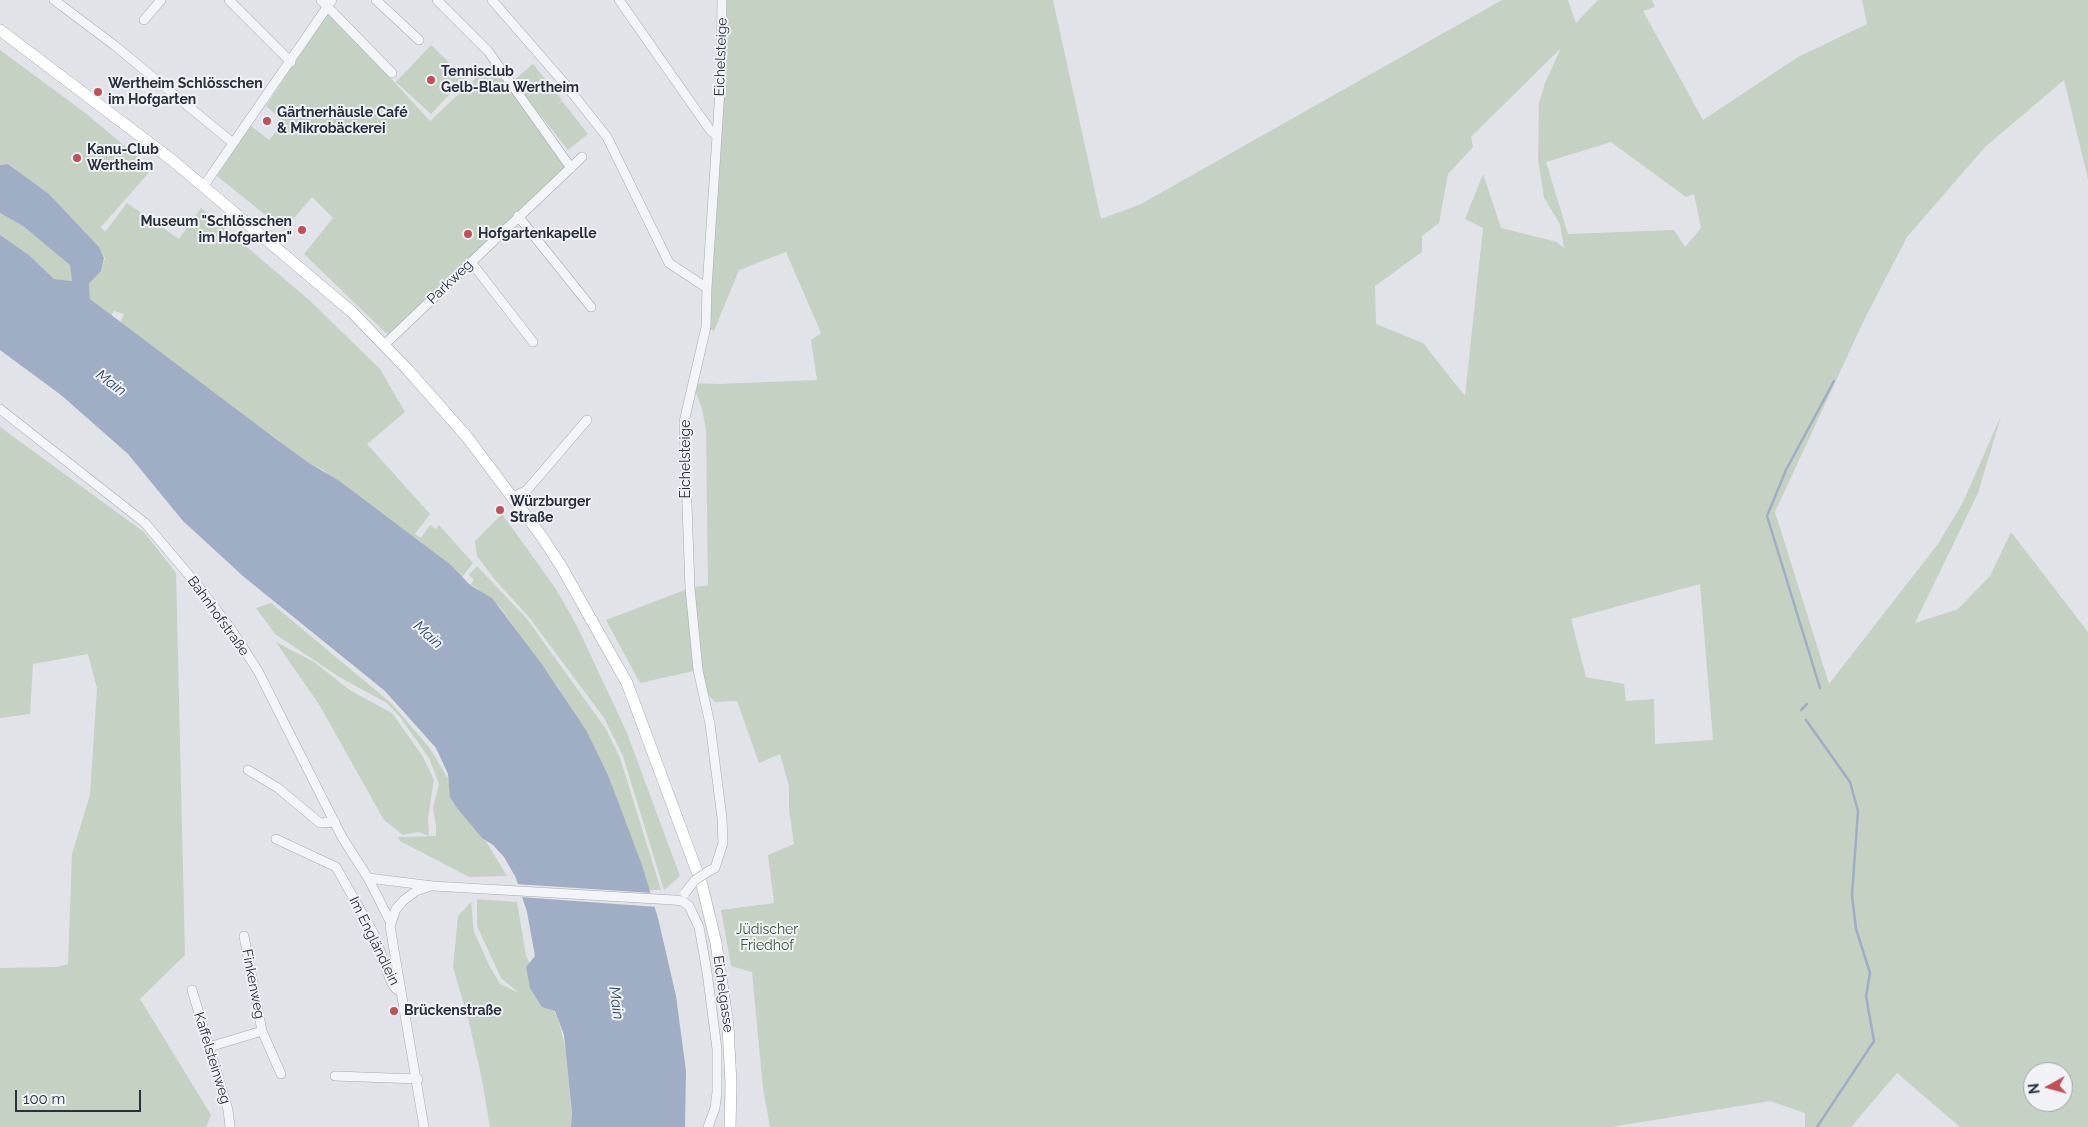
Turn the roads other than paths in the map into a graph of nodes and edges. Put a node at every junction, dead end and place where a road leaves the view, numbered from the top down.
1 (54, 0) edge
2 (161, 0) edge
3 (229, 0) edge
4 (376, 0) edge
5 (437, 0) edge
6 (492, 0) edge
7 (619, 0) edge
8 (722, 0) edge
9 (327, 2) edge
10 (144, 20) dead end
11 (0, 30) edge
12 (419, 40) dead end
13 (290, 62) junction
14 (392, 73) dead end
15 (717, 136) junction
16 (233, 143) junction
17 (582, 157) dead end
18 (571, 168) junction
19 (203, 187) junction
20 (518, 216) junction
21 (472, 262) junction
22 (707, 288) junction
23 (591, 307) dead end
24 (533, 342) dead end
25 (384, 345) junction
26 (0, 409) edge
27 (586, 420) dead end
28 (513, 497) junction
29 (248, 770) dead end
30 (335, 822) junction
31 (276, 839) dead end
32 (368, 878) junction
33 (436, 885) junction
34 (680, 898) junction
35 (391, 923) junction
36 (244, 936) dead end
37 (192, 990) dead end
38 (401, 992) junction
39 (262, 1031) junction
40 (209, 1047) junction
41 (281, 1074) dead end
42 (335, 1076) dead end
43 (418, 1079) junction
44 (230, 1127) edge
45 (424, 1127) edge
46 (708, 1127) edge
47 (730, 1127) edge

1 - 16 street
2 - 10 street
3 - 13 street
4 - 12 street
5 - 18 street
6 - 22 street
7 - 15 street
8 - 15 street, Eichelsteige
9 - 13 street
9 - 14 street
11 - 19 main road
13 - 16 street
15 - 22 street, Eichelsteige
16 - 19 street
17 - 18 street, Parkweg
18 - 20 street, Parkweg
19 - 25 main road
20 - 21 street, Parkweg
20 - 23 street
21 - 24 street
21 - 25 street, Parkweg
22 - 34 street, Eichelsteige, bridge
25 - 28 main road
26 - 30 street, Bahnhofstraße
27 - 28 street
28 - 47 main road, Eichelgasse
29 - 30 street
30 - 32 street, Bahnhofstraße
31 - 38 street, Im Engländlein
32 - 33 street
32 - 35 street, Bahnhofstraße
33 - 34 street
33 - 35 street
34 - 46 street
35 - 38 street
36 - 39 street, Finkenweg
37 - 40 street, Kaffelsteinweg
38 - 43 street
39 - 40 street, Finkenweg
39 - 41 street, Finkenweg
40 - 44 street, Kaffelsteinweg
42 - 43 street
43 - 45 street

